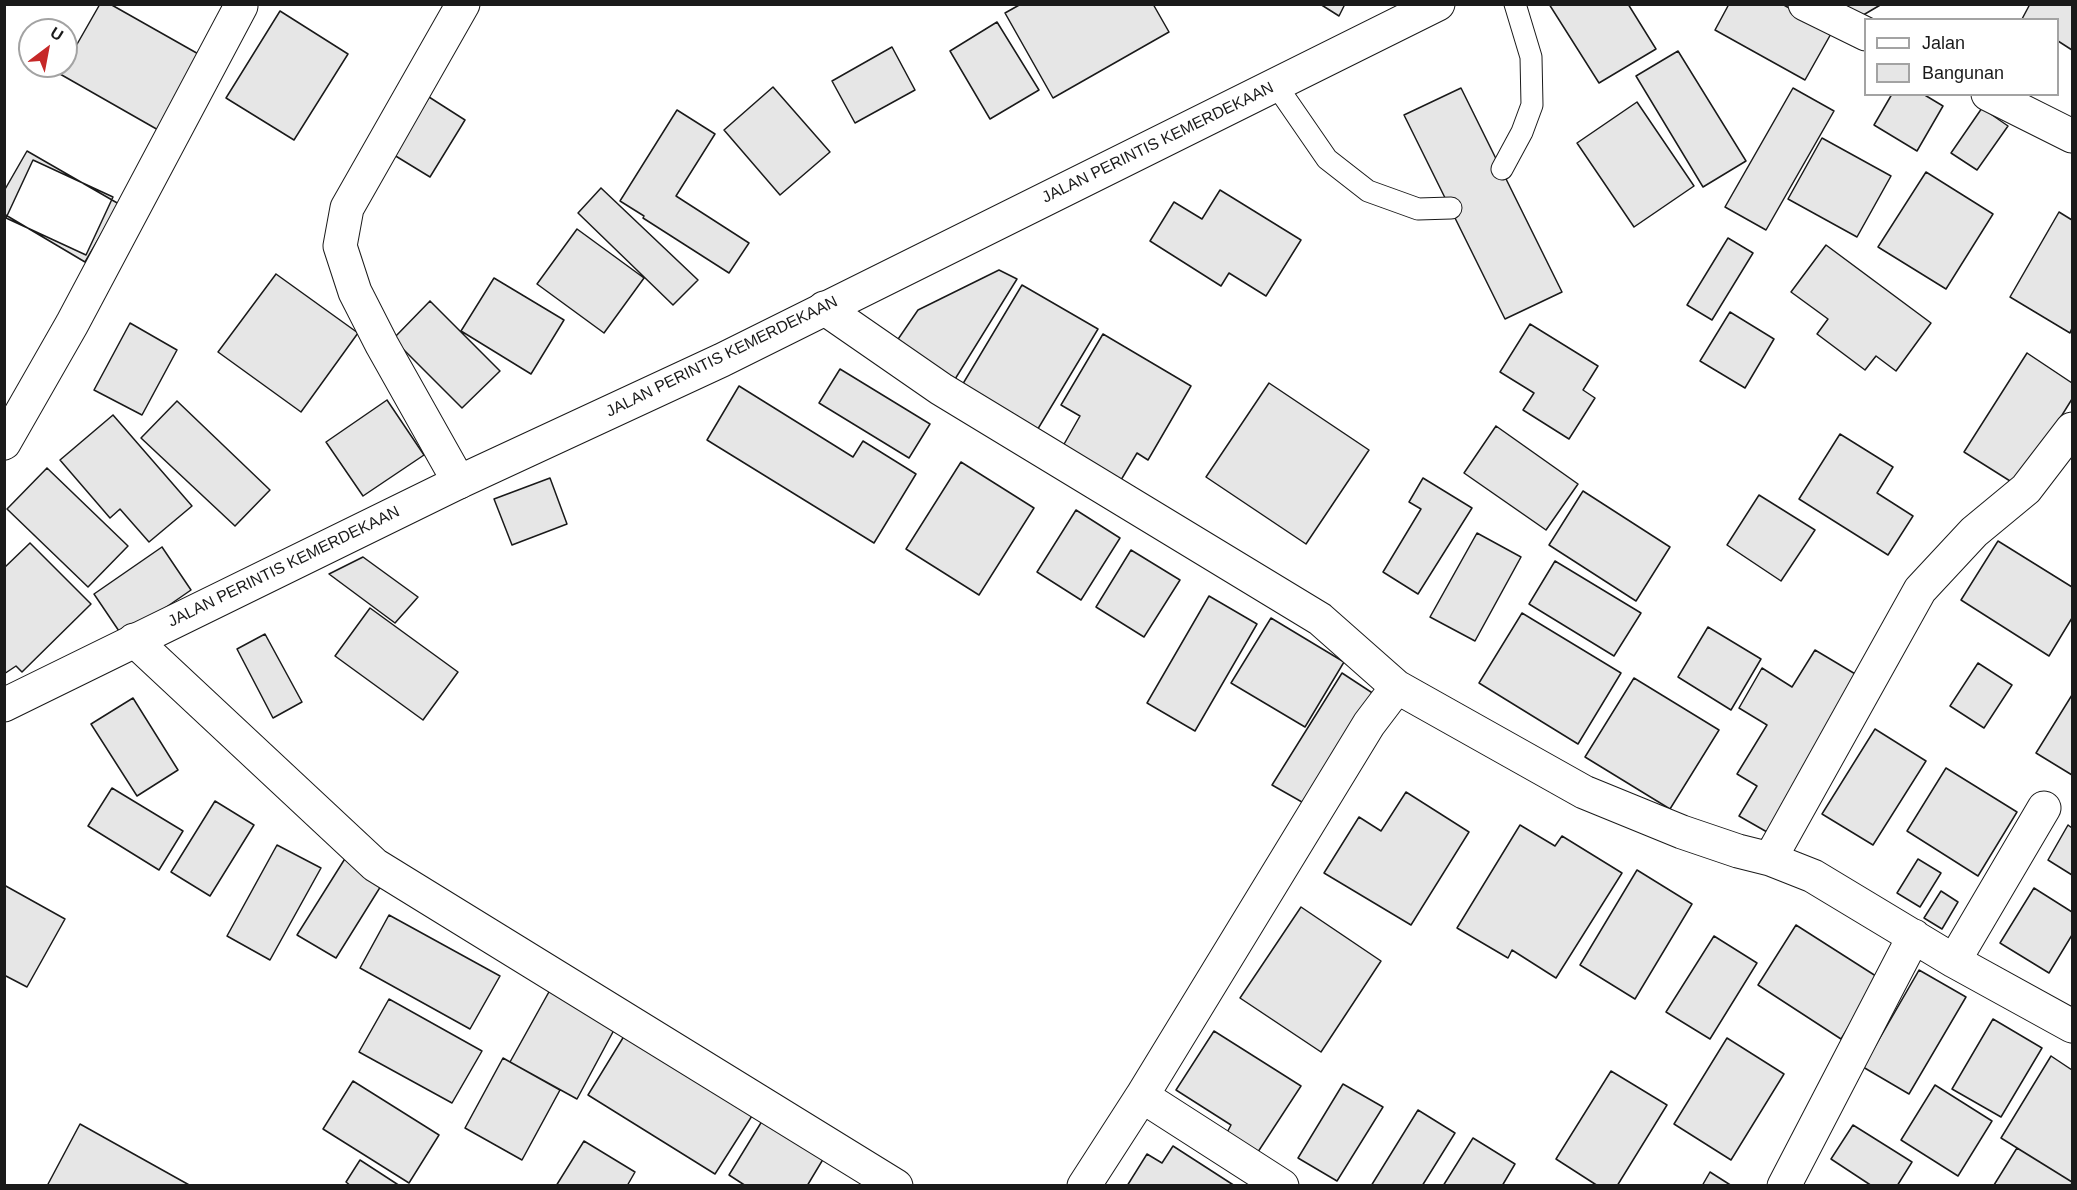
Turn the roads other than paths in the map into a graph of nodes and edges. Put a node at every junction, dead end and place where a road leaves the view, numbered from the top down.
1 (463, 4) edge
2 (1438, 4) edge
3 (1515, 4) edge
4 (1805, 4) edge
5 (241, 6) edge
6 (1864, 33) edge
7 (1276, 85) junction
8 (1992, 96) edge
9 (2073, 136) edge
10 (1502, 169) dead end
11 (1450, 208) dead end
12 (824, 308) junction
13 (2073, 429) edge
14 (4, 443) edge
15 (459, 482) junction
16 (134, 640) junction
17 (1396, 687) junction
18 (9, 697) edge
19 (2044, 808) dead end
20 (1770, 859) junction
21 (1914, 936) junction
22 (1954, 961) junction
23 (2073, 1026) edge
24 (1142, 1096) junction
25 (896, 1185) edge
26 (1084, 1185) edge
27 (1282, 1185) edge
28 (1784, 1185) edge

1 - 15 street
2 - 7 street, JALAN PERINTIS KEMERDEKAAN
3 - 10 lane
4 - 6 street
5 - 14 street
7 - 11 lane
7 - 12 street, JALAN PERINTIS KEMERDEKAAN
8 - 9 street
12 - 15 street, JALAN PERINTIS KEMERDEKAAN
12 - 17 street
13 - 20 street
15 - 16 street, JALAN PERINTIS KEMERDEKAAN
16 - 18 street, JALAN PERINTIS KEMERDEKAAN
16 - 25 street
17 - 20 street
17 - 24 street
19 - 22 street
20 - 21 street
21 - 22 street
21 - 28 street
22 - 23 street
24 - 26 street
24 - 27 street

